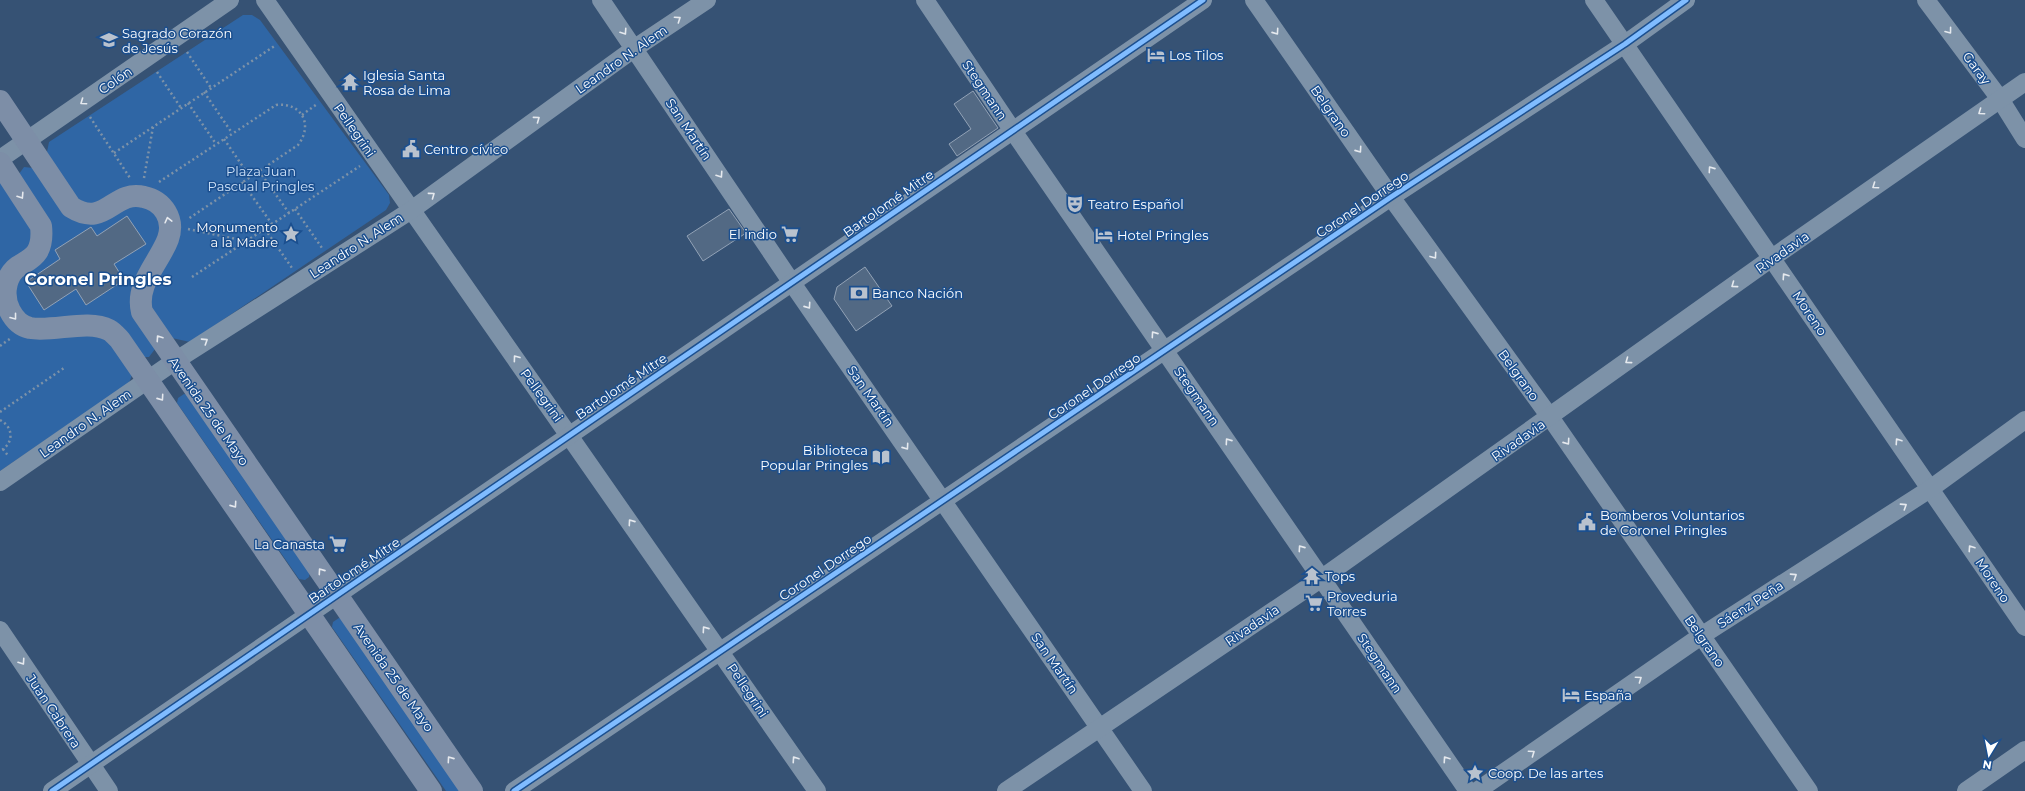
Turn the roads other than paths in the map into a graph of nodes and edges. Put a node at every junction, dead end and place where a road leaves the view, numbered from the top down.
1 (230, 0) edge
2 (265, 0) edge
3 (601, 0) edge
4 (707, 0) edge
5 (925, 0) edge
6 (1203, 0) edge
7 (1254, 0) edge
8 (1594, 0) edge
9 (1686, 0) edge
10 (1926, 0) edge
11 (1625, 44) junction
12 (635, 48) junction
13 (2025, 82) edge
14 (2000, 99) junction
15 (0, 101) edge
16 (1013, 131) junction
17 (2025, 139) edge
18 (27, 140) junction
19 (0, 159) edge
20 (0, 163) edge
21 (1391, 197) junction
22 (410, 210) junction
23 (1772, 258) junction
24 (792, 283) junction
25 (1166, 351) junction
26 (175, 361) junction
27 (148, 380) junction
28 (1550, 417) junction
29 (2025, 420) edge
30 (570, 435) junction
31 (0, 482) edge
32 (1930, 489) junction
33 (943, 500) junction
34 (1322, 578) junction
35 (337, 595) junction
36 (310, 614) junction
37 (2025, 627) edge
38 (0, 630) edge
39 (1701, 636) junction
40 (720, 650) junction
41 (1100, 728) junction
42 (2025, 750) edge
43 (91, 765) junction
44 (52, 791) edge
45 (109, 791) edge
46 (432, 791) edge
47 (472, 791) edge
48 (514, 791) edge
49 (817, 791) edge
50 (1006, 791) edge
51 (1143, 791) edge
52 (1468, 791) edge
53 (1477, 791) edge
54 (1809, 791) edge
55 (1966, 791) edge

1 -> 18 street, Colón
2 - 22 street, Pellegrini
3 -> 12 street, San Martín
12 -> 4 street, Leandro N. Alem
5 - 16 street, Stegmann
6 - 16 street, Bartolomé Mitre
7 -> 21 street, Belgrano
8 - 11 street, Moreno
9 - 11 street, Coronel Dorrego
10 -> 14 street, Garay
11 - 21 street, Coronel Dorrego
23 -> 11 street, Moreno
22 -> 12 street, Leandro N. Alem
12 -> 24 street, San Martín
13 - 14 street, Rivadavia
14 - 17 street, Garay
14 -> 23 street, Rivadavia
15 - 18 main road, Avenida 25 de Mayo
16 - 24 street, Bartolomé Mitre
25 -> 16 street, Stegmann
18 - 19 street, Colón
26 -> 18 main road, Avenida 25 de Mayo
20 -> 27 main road
21 - 25 street, Coronel Dorrego
21 -> 28 street, Belgrano
26 -> 22 street, Leandro N. Alem
30 -> 22 street, Pellegrini
23 -> 28 street, Rivadavia
32 -> 23 street, Moreno
24 - 30 street, Bartolomé Mitre
24 -> 33 street, San Martín
25 - 33 street, Coronel Dorrego
34 -> 25 street, Stegmann
26 - 27 street, Leandro N. Alem
35 -> 26 main road, Avenida 25 de Mayo
27 - 31 street, Leandro N. Alem
27 -> 36 main road
28 - 34 street, Rivadavia
28 -> 39 street, Belgrano
29 - 32 street, Sáenz Peña
30 - 35 street, Bartolomé Mitre
40 -> 30 street, Pellegrini
37 -> 32 street, Moreno
39 -> 32 street, Sáenz Peña
33 - 40 street, Coronel Dorrego
33 - 41 street, San Martín
34 - 41 street, Rivadavia
52 -> 34 street, Stegmann
35 - 36 street, Bartolomé Mitre
47 -> 35 main road, Avenida 25 de Mayo
36 - 43 street, Bartolomé Mitre
36 - 46 main road
38 -> 43 street, Juan Cabrera
53 -> 39 street, Sáenz Peña
39 - 54 street, Belgrano
40 - 48 street, Coronel Dorrego
49 -> 40 street, Pellegrini
41 - 50 street, Rivadavia
41 - 51 street, San Martín
42 - 55 street
43 - 44 street, Bartolomé Mitre
43 - 45 street, Juan Cabrera

